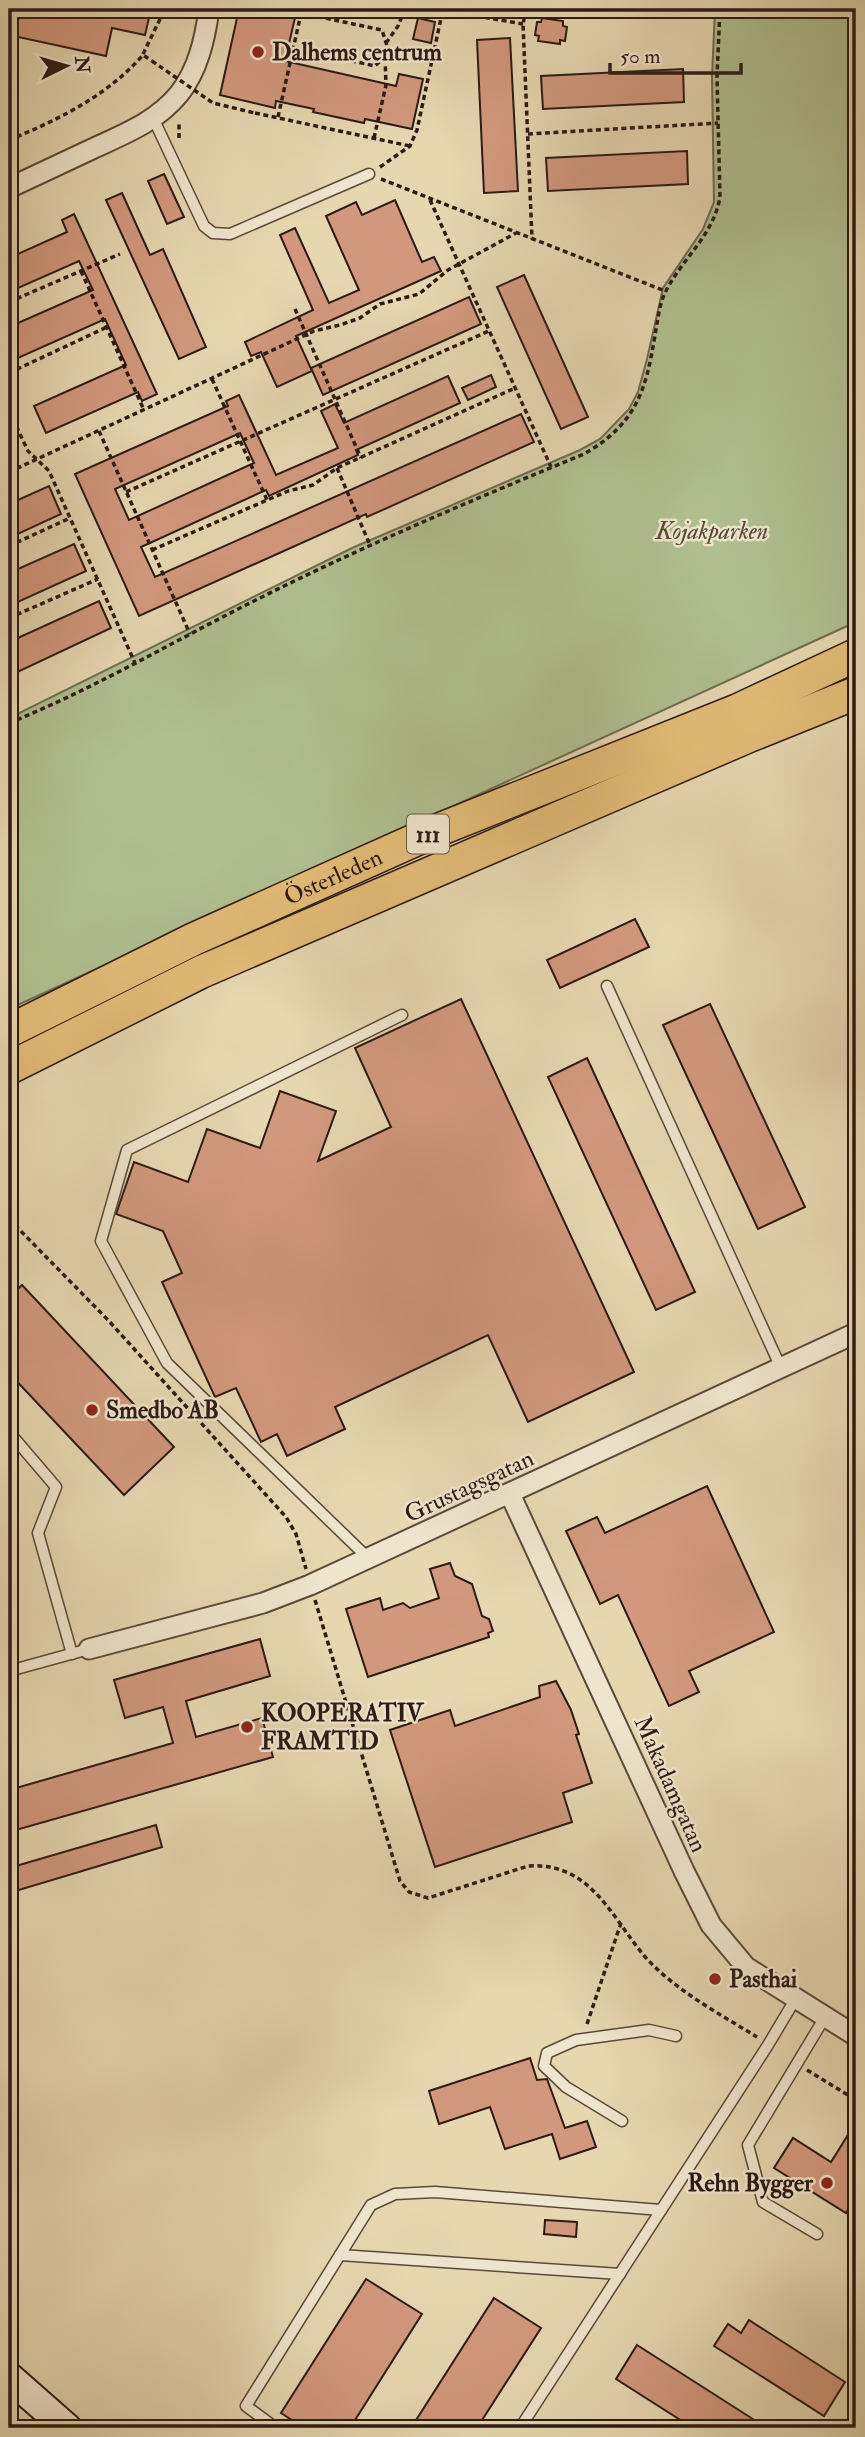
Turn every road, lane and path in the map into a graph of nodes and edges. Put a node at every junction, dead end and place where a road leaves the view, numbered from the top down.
1 (165, 9) edge
2 (209, 9) edge
3 (405, 9) edge
4 (443, 9) edge
5 (526, 9) edge
6 (720, 9) edge
7 (301, 11) edge
8 (523, 24) junction
9 (386, 43) junction
10 (293, 48) junction
11 (388, 52) junction
12 (143, 55) junction
13 (384, 57) junction
14 (432, 62) junction
15 (278, 117) junction
16 (153, 118) junction
17 (718, 123) junction
18 (527, 134) junction
19 (374, 138) junction
20 (9, 141) edge
21 (410, 146) junction
22 (369, 174) junction
23 (9, 188) edge
24 (429, 198) junction
25 (516, 233) junction
26 (532, 239) junction
27 (120, 254) dead end
28 (459, 264) junction
29 (81, 271) junction
30 (665, 292) junction
31 (9, 302) edge
32 (295, 309) dead end
33 (107, 327) junction
34 (489, 331) junction
35 (306, 335) junction
36 (9, 373) edge
37 (212, 379) junction
38 (515, 388) junction
39 (335, 399) junction
40 (144, 410) junction
41 (9, 411) edge
42 (99, 431) junction
43 (240, 441) junction
44 (361, 457) junction
45 (38, 460) junction
46 (551, 467) junction
47 (337, 468) junction
48 (9, 472) edge
49 (126, 492) junction
50 (267, 500) junction
51 (70, 518) junction
52 (370, 545) junction
53 (9, 546) edge
54 (152, 550) junction
55 (97, 579) junction
56 (9, 618) edge
57 (190, 635) junction
58 (856, 655) edge
59 (136, 664) junction
60 (856, 693) edge
61 (9, 723) edge
62 (607, 986) dead end
63 (402, 1015) dead end
64 (9, 1031) edge
65 (9, 1068) edge
66 (9, 1219) edge
67 (856, 1333) edge
68 (781, 1368) junction
69 (9, 1433) edge
70 (510, 1494) junction
71 (369, 1559) junction
72 (310, 1585) junction
73 (80, 1651) junction
74 (9, 1671) edge
75 (621, 1923) junction
76 (796, 1998) junction
77 (825, 2017) junction
78 (676, 2036) dead end
79 (856, 2036) edge
80 (582, 2039) junction
81 (768, 2045) junction
82 (797, 2063) junction
83 (856, 2100) edge
84 (622, 2121) dead end
85 (661, 2210) junction
86 (817, 2234) dead end
87 (340, 2255) junction
88 (620, 2274) junction
89 (9, 2377) edge
90 (67, 2428) edge
91 (275, 2428) edge
92 (520, 2428) edge

1 - 12 path
2 - 16 street
3 - 9 path
4 - 8 path
4 - 14 path
5 - 8 path
6 - 17 path
7 - 9 path
7 - 10 path
8 - 18 path
9 - 11 path
10 - 13 path
10 - 15 path
11 - 13 path
11 - 14 path
12 - 15 path, bridge
12 - 20 path
13 - 19 path
14 - 21 path
15 - 19 path
16 - 22 lane
16 - 23 street
17 - 18 path
17 - 30 path
18 - 26 path
19 - 21 path
21 - 22 path
22 - 24 path
24 - 25 path
24 - 28 path
25 - 26 path
25 - 28 path
26 - 30 path
27 - 29 path
28 - 34 path
28 - 35 path
29 - 31 path
29 - 33 path
30 - 46 path
32 - 35 path
33 - 36 path
33 - 40 path
34 - 38 path
34 - 39 path
35 - 37 path
35 - 39 path
37 - 40 path
37 - 43 path
38 - 44 path
38 - 46 path
39 - 43 path
39 - 44 path
40 - 42 path
41 - 45 path
42 - 45 path
42 - 49 path
43 - 49 path
43 - 50 path
44 - 47 path
45 - 48 path
45 - 51 path
46 - 52 path
47 - 50 path
47 - 52 path
49 - 54 path
50 - 54 path
51 - 53 path
51 - 55 path
52 - 57 path
54 - 57 path
55 - 56 path
55 - 59 path
57 - 59 path
58 - 64 main road, Österleden / 111
59 - 61 path
60 - 65 main road, Österleden / 111
62 - 68 lane
63 - 71 lane
66 - 72 path
67 - 68 street, Grustagsgatan
68 - 70 street, Grustagsgatan
69 - 73 lane
70 - 71 street, Grustagsgatan
70 - 76 street, Makadamgatan
71 - 72 street, Grustagsgatan
72 - 73 street, Grustagsgatan
72 - 75 path
73 - 74 lane
75 - 80 path
75 - 81 path
76 - 77 street, Makadamgatan
76 - 81 lane
77 - 79 street, Makadamgatan
77 - 82 lane
78 - 80 lane
80 - 84 lane
81 - 85 lane
82 - 83 path
82 - 86 lane
85 - 87 lane
85 - 88 lane
87 - 88 lane
87 - 91 lane
88 - 92 lane
89 - 90 main road

